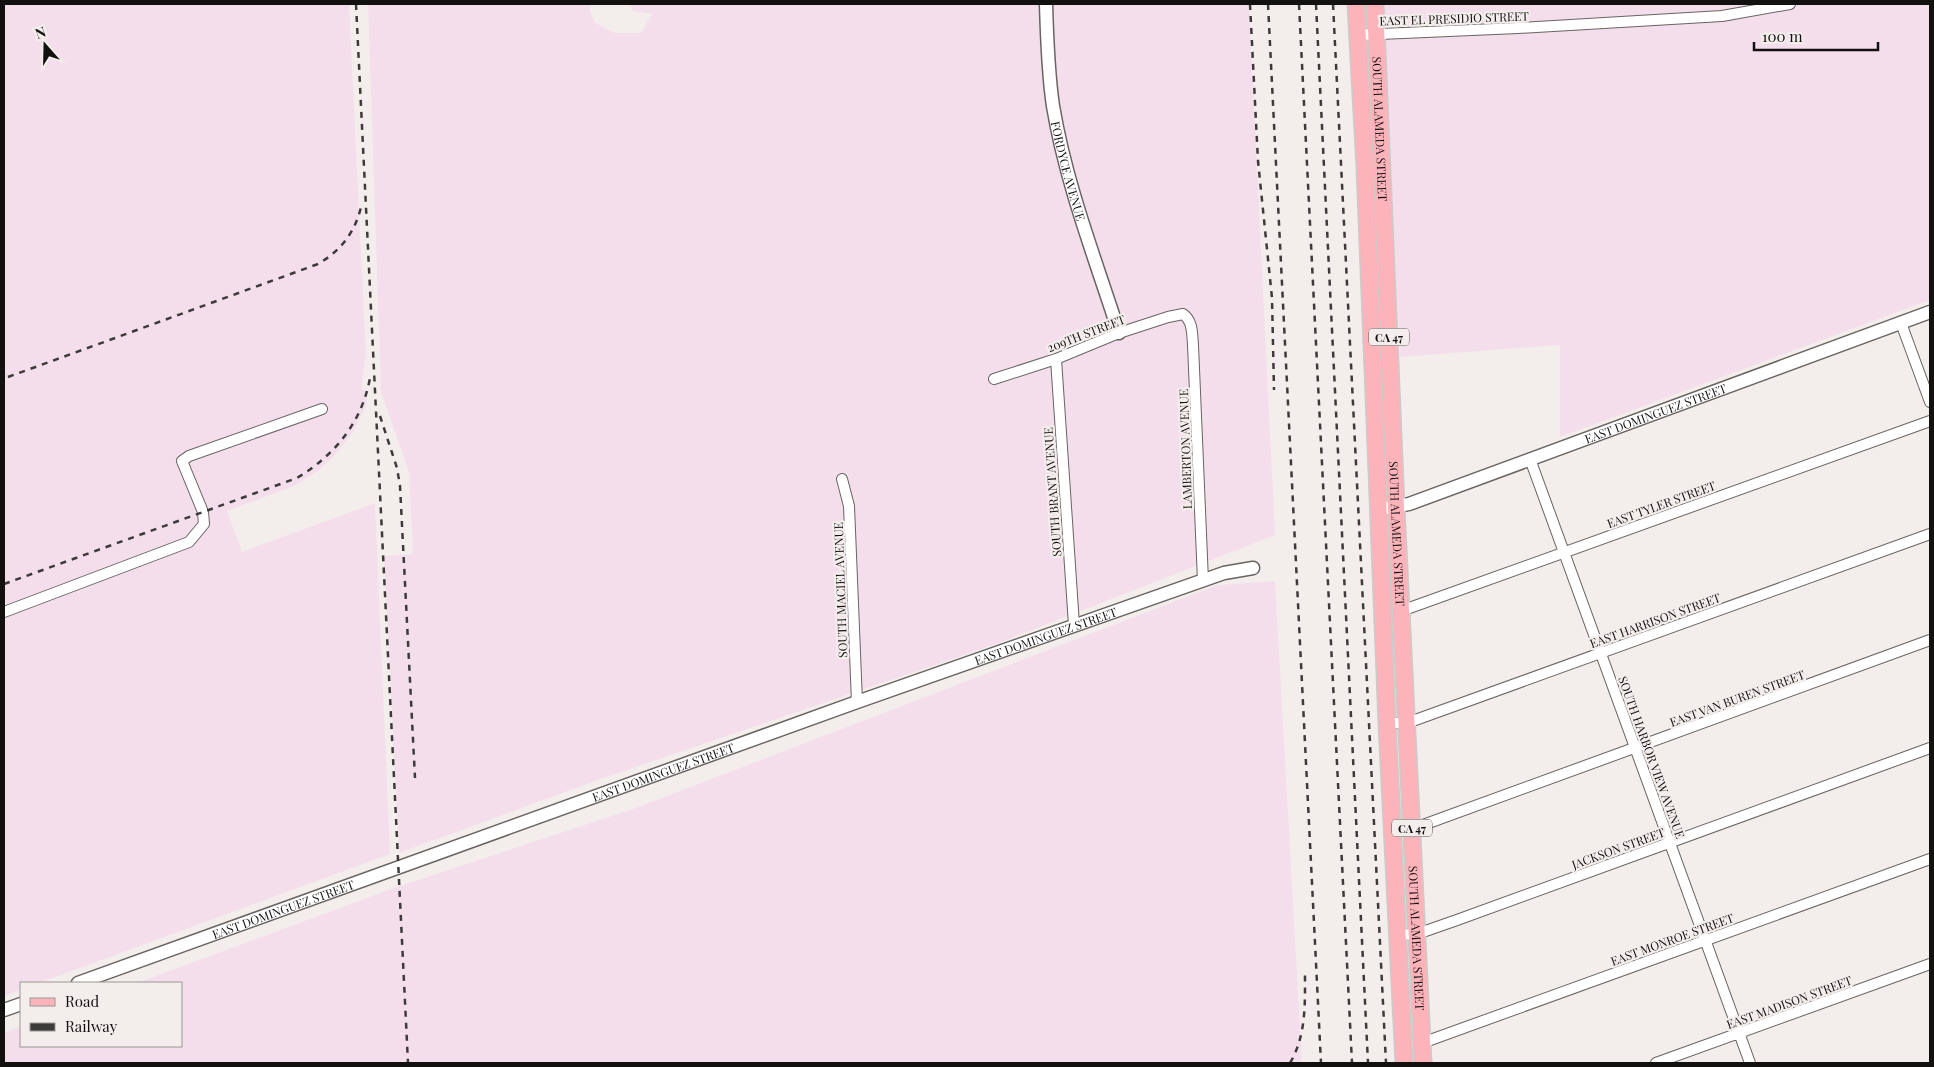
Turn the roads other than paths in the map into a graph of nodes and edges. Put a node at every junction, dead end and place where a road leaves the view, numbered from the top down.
1 (1046, 4) edge
2 (1356, 4) edge
3 (1375, 4) edge
4 (1790, 4) edge
5 (1376, 34) junction
6 (1357, 35) junction
7 (1383, 166) junction
8 (1365, 168) junction
9 (1930, 312) edge
10 (1188, 317) joint
11 (1901, 323) junction
12 (1119, 333) junction
13 (1056, 358) junction
14 (994, 380) dead end
15 (1930, 402) edge
16 (322, 409) dead end
17 (1930, 421) edge
18 (1530, 459) junction
19 (842, 479) dead end
20 (1396, 508) junction
21 (1378, 509) junction
22 (1930, 534) edge
23 (1565, 552) junction
24 (1253, 568) dead end
25 (1203, 581) junction
26 (1401, 611) junction
27 (4, 612) edge
28 (1074, 625) junction
29 (1930, 640) edge
30 (1601, 653) junction
31 (857, 702) junction
32 (1387, 723) junction
33 (1406, 723) junction
34 (1636, 748) junction
35 (1930, 748) edge
36 (1412, 829) junction
37 (1670, 843) junction
38 (1930, 859) edge
39 (1417, 934) junction
40 (1398, 935) junction
41 (1705, 940) junction
42 (1930, 964) edge
43 (81, 982) edge
44 (20, 1004) edge
45 (4, 1010) edge
46 (1739, 1033) junction
47 (1422, 1043) junction
48 (1404, 1063) edge
49 (1423, 1063) edge
50 (1656, 1063) edge
51 (1750, 1063) edge

1 - 12 street, FORDYCE AVENUE
2 - 6 main road, SOUTH ALAMEDA STREET / CA 47
3 - 5 main road, SOUTH ALAMEDA STREET / CA 47
4 - 5 street, EAST EL PRESIDIO STREET
5 - 6 street, EAST EL PRESIDIO STREET
5 - 7 main road, SOUTH ALAMEDA STREET / CA 47
6 - 8 main road, SOUTH ALAMEDA STREET / CA 47
7 - 8 main road
7 - 20 main road, SOUTH ALAMEDA STREET / CA 47
8 - 21 main road, SOUTH ALAMEDA STREET / CA 47
9 - 11 street, EAST DOMINGUEZ STREET
10 - 12 street, 209TH STREET
10 - 25 street, LAMBERTON AVENUE
11 - 15 street
11 - 18 street, EAST DOMINGUEZ STREET
12 - 13 street, 209TH STREET
13 - 14 street, 209TH STREET
13 - 28 street, SOUTH BRANT AVENUE
16 - 27 street
17 - 23 street, EAST TYLER STREET
18 - 20 street, EAST DOMINGUEZ STREET
18 - 23 street, SOUTH HARBOR VIEW AVENUE
19 - 31 street, SOUTH MACIEL AVENUE
20 - 21 street, EAST DOMINGUEZ STREET
20 - 26 main road, SOUTH ALAMEDA STREET / CA 47
21 - 32 main road, SOUTH ALAMEDA STREET / CA 47
22 - 30 street, EAST HARRISON STREET
23 - 26 street, EAST TYLER STREET
23 - 30 street, SOUTH HARBOR VIEW AVENUE
24 - 25 street, EAST DOMINGUEZ STREET
25 - 28 street, EAST DOMINGUEZ STREET
26 - 33 main road, SOUTH ALAMEDA STREET / CA 47
28 - 31 street, EAST DOMINGUEZ STREET
29 - 34 street, EAST VAN BUREN STREET
30 - 33 street, EAST HARRISON STREET
30 - 34 street, SOUTH HARBOR VIEW AVENUE
31 - 43 street, EAST DOMINGUEZ STREET
32 - 33 street, EAST HARRISON STREET
32 - 40 main road, SOUTH ALAMEDA STREET / CA 47
33 - 36 main road, SOUTH ALAMEDA STREET / CA 47
34 - 36 street, EAST VAN BUREN STREET
34 - 37 street, SOUTH HARBOR VIEW AVENUE
35 - 37 street, JACKSON STREET
36 - 39 main road, SOUTH ALAMEDA STREET / CA 47
37 - 39 street, JACKSON STREET
37 - 41 street, SOUTH HARBOR VIEW AVENUE
38 - 41 street, EAST MONROE STREET
39 - 40 street, JACKSON STREET
39 - 47 main road, SOUTH ALAMEDA STREET / CA 47
40 - 48 main road, SOUTH ALAMEDA STREET / CA 47
41 - 46 street, SOUTH HARBOR VIEW AVENUE
41 - 47 street, EAST MONROE STREET
42 - 46 street, EAST MADISON STREET
44 - 45 street
46 - 50 street, EAST MADISON STREET
46 - 51 street, SOUTH HARBOR VIEW AVENUE
47 - 49 main road, SOUTH ALAMEDA STREET / CA 47

